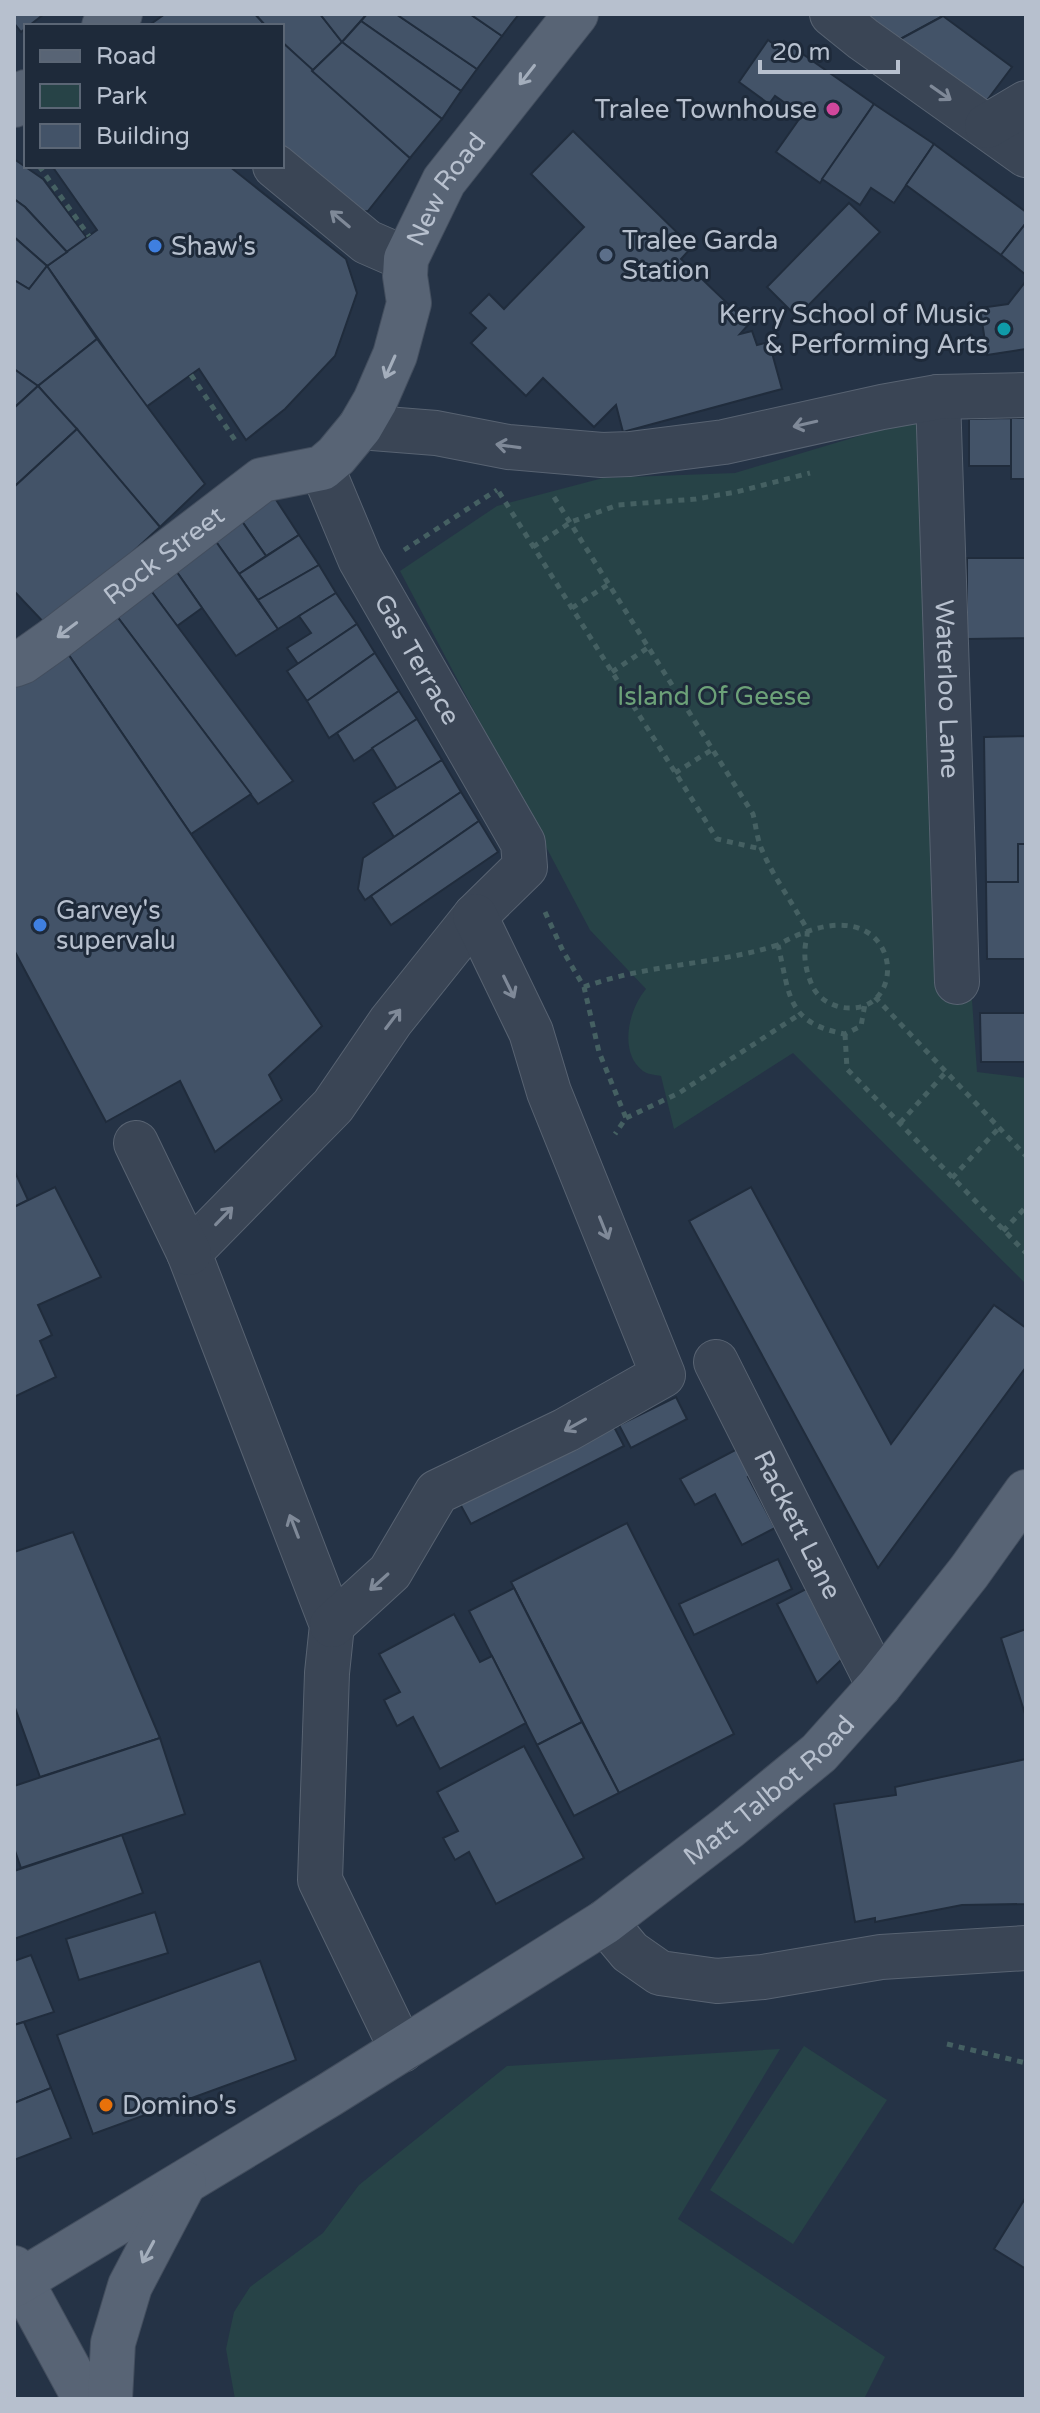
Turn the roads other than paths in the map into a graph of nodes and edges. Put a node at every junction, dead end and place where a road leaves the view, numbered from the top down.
1 (576, 14) edge
2 (832, 14) edge
3 (1026, 103) edge
4 (987, 126) junction
5 (1026, 155) edge
6 (277, 168) edge
7 (406, 259) junction
8 (1026, 395) edge
9 (938, 397) junction
10 (360, 427) junction
11 (322, 468) junction
12 (14, 665) edge
13 (475, 916) junction
14 (957, 982) dead end
15 (136, 1143) dead end
16 (189, 1253) junction
17 (716, 1362) dead end
18 (1026, 1492) edge
19 (332, 1625) junction
20 (879, 1686) junction
21 (605, 1922) junction
22 (1026, 1948) edge
23 (402, 2050) junction
24 (184, 2183) junction
25 (16, 2278) edge
26 (85, 2399) edge
27 (110, 2399) edge

1 -> 7 main road, New Road
2 -> 4 street
3 - 4 street
4 - 5 street
7 -> 6 street
7 -> 10 main road, New Road
8 - 9 street
9 -> 10 street
9 - 14 street, Waterloo Lane
10 - 11 main road, New Road
11 -> 12 main road, Rock Street
11 - 13 street, Gas Terrace
16 -> 13 street
13 -> 19 street
15 - 16 street
19 -> 16 street
17 - 20 street, Rackett Lane
18 - 20 main road, Matt Talbot Road
19 - 23 street
20 - 21 main road, Matt Talbot Road
21 - 22 street
21 - 23 main road, Matt Talbot Road
23 - 24 main road, Matt Talbot Road
24 - 25 main road, Matt Talbot Road
24 -> 27 main road
25 - 26 main road

